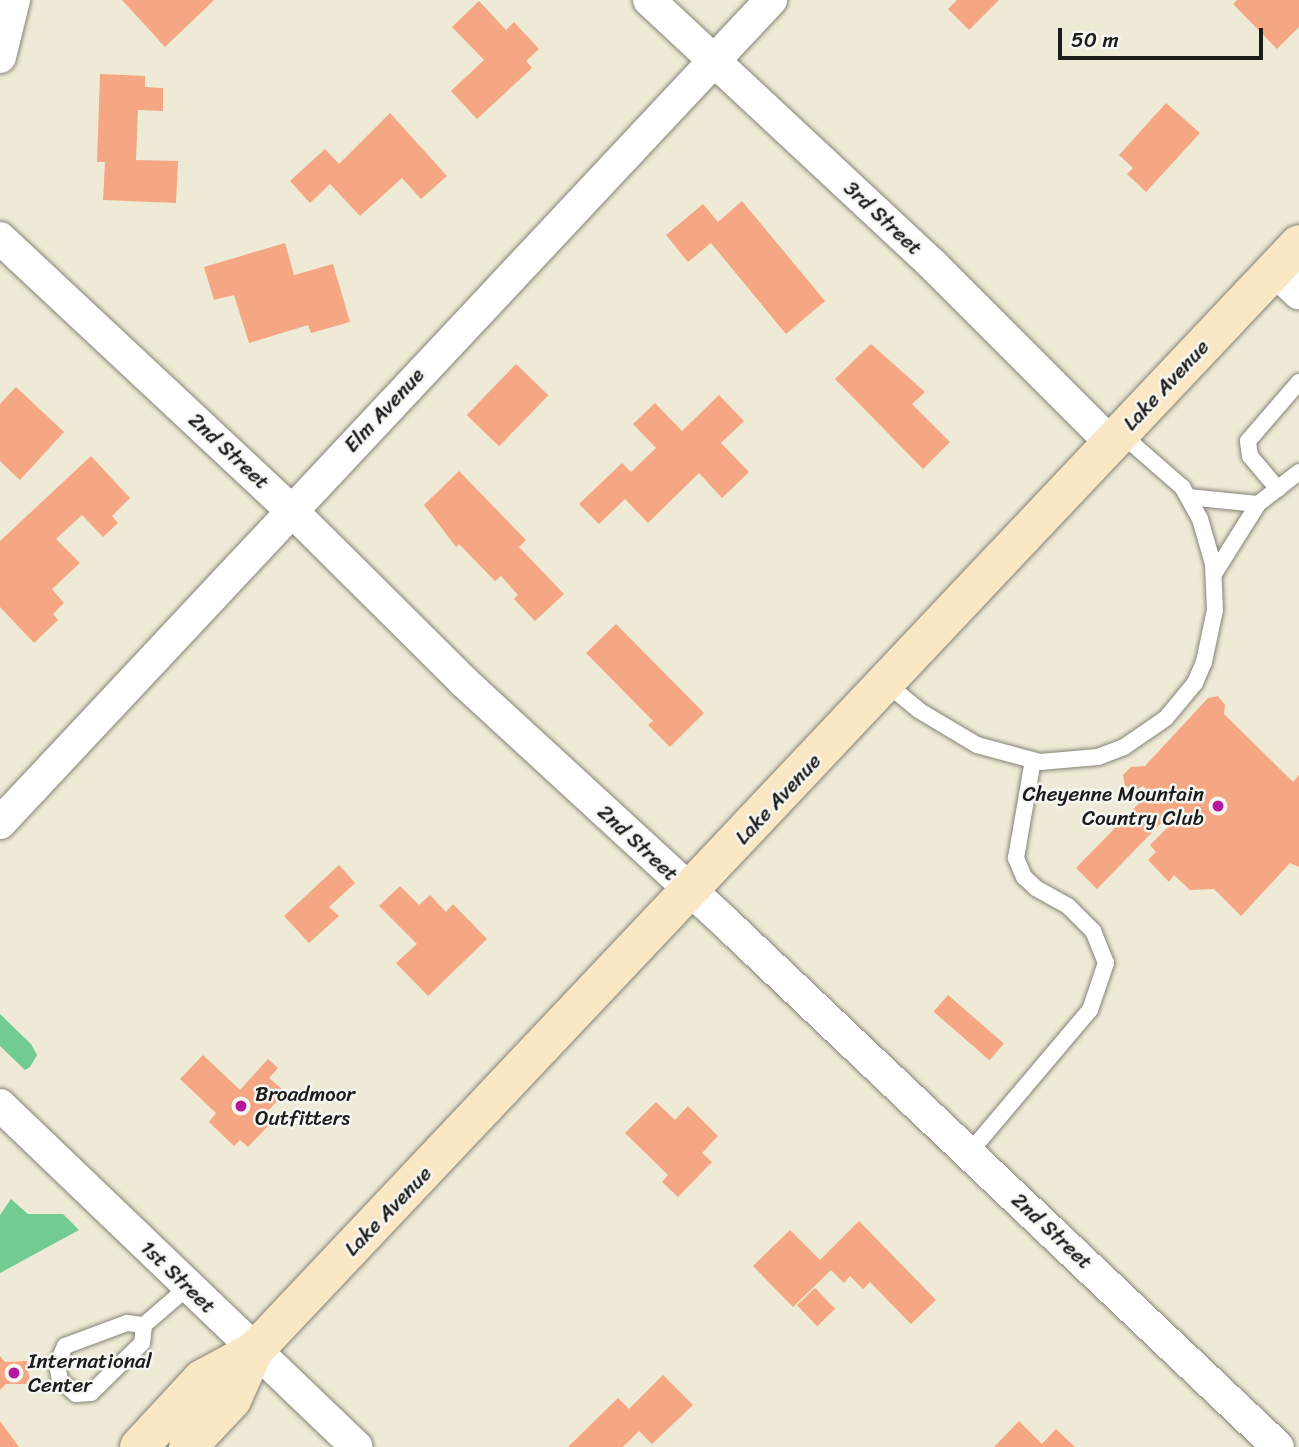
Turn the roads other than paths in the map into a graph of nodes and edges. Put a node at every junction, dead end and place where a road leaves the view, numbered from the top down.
1 (14, 0) edge
2 (649, 0) edge
3 (771, 0) edge
4 (0, 57) edge
5 (712, 62) junction
6 (0, 238) edge
7 (1291, 269) edge
8 (1299, 382) edge
9 (1115, 438) junction
10 (1299, 472) edge
11 (1278, 489) junction
12 (1188, 497) junction
13 (1258, 504) junction
14 (290, 509) junction
15 (1214, 574) junction
16 (886, 683) junction
17 (1033, 760) junction
18 (0, 823) edge
19 (691, 892) junction
20 (0, 1105) edge
21 (969, 1153) junction
22 (188, 1287) junction
23 (145, 1325) junction
24 (254, 1351) junction
25 (139, 1447) edge
26 (188, 1447) edge
27 (357, 1447) edge
28 (1278, 1447) edge

1 - 4 street
2 - 5 street, 3rd Street
3 - 5 street, Elm Avenue
5 - 9 street, 3rd Street
5 - 14 street, Elm Avenue
6 - 14 street, 2nd Street
7 - 9 main road, Lake Avenue
8 - 11 lane
9 - 12 lane
9 - 16 main road, Lake Avenue
10 - 11 lane
11 - 13 lane
12 - 13 lane
12 - 15 lane
13 - 15 lane
14 - 18 street, Elm Avenue
14 - 19 street, 2nd Street
15 - 17 lane
16 - 17 lane
16 - 19 main road, Lake Avenue
17 - 21 lane
19 - 21 street, 2nd Street
19 - 24 main road, Lake Avenue
20 - 22 street, 1st Street
21 - 28 street, 2nd Street
22 - 23 lane
22 - 24 street, 1st Street
23 - 23 lane
24 - 25 main road, Lake Avenue
24 - 26 main road, Lake Avenue
24 - 27 street, 1st Street

